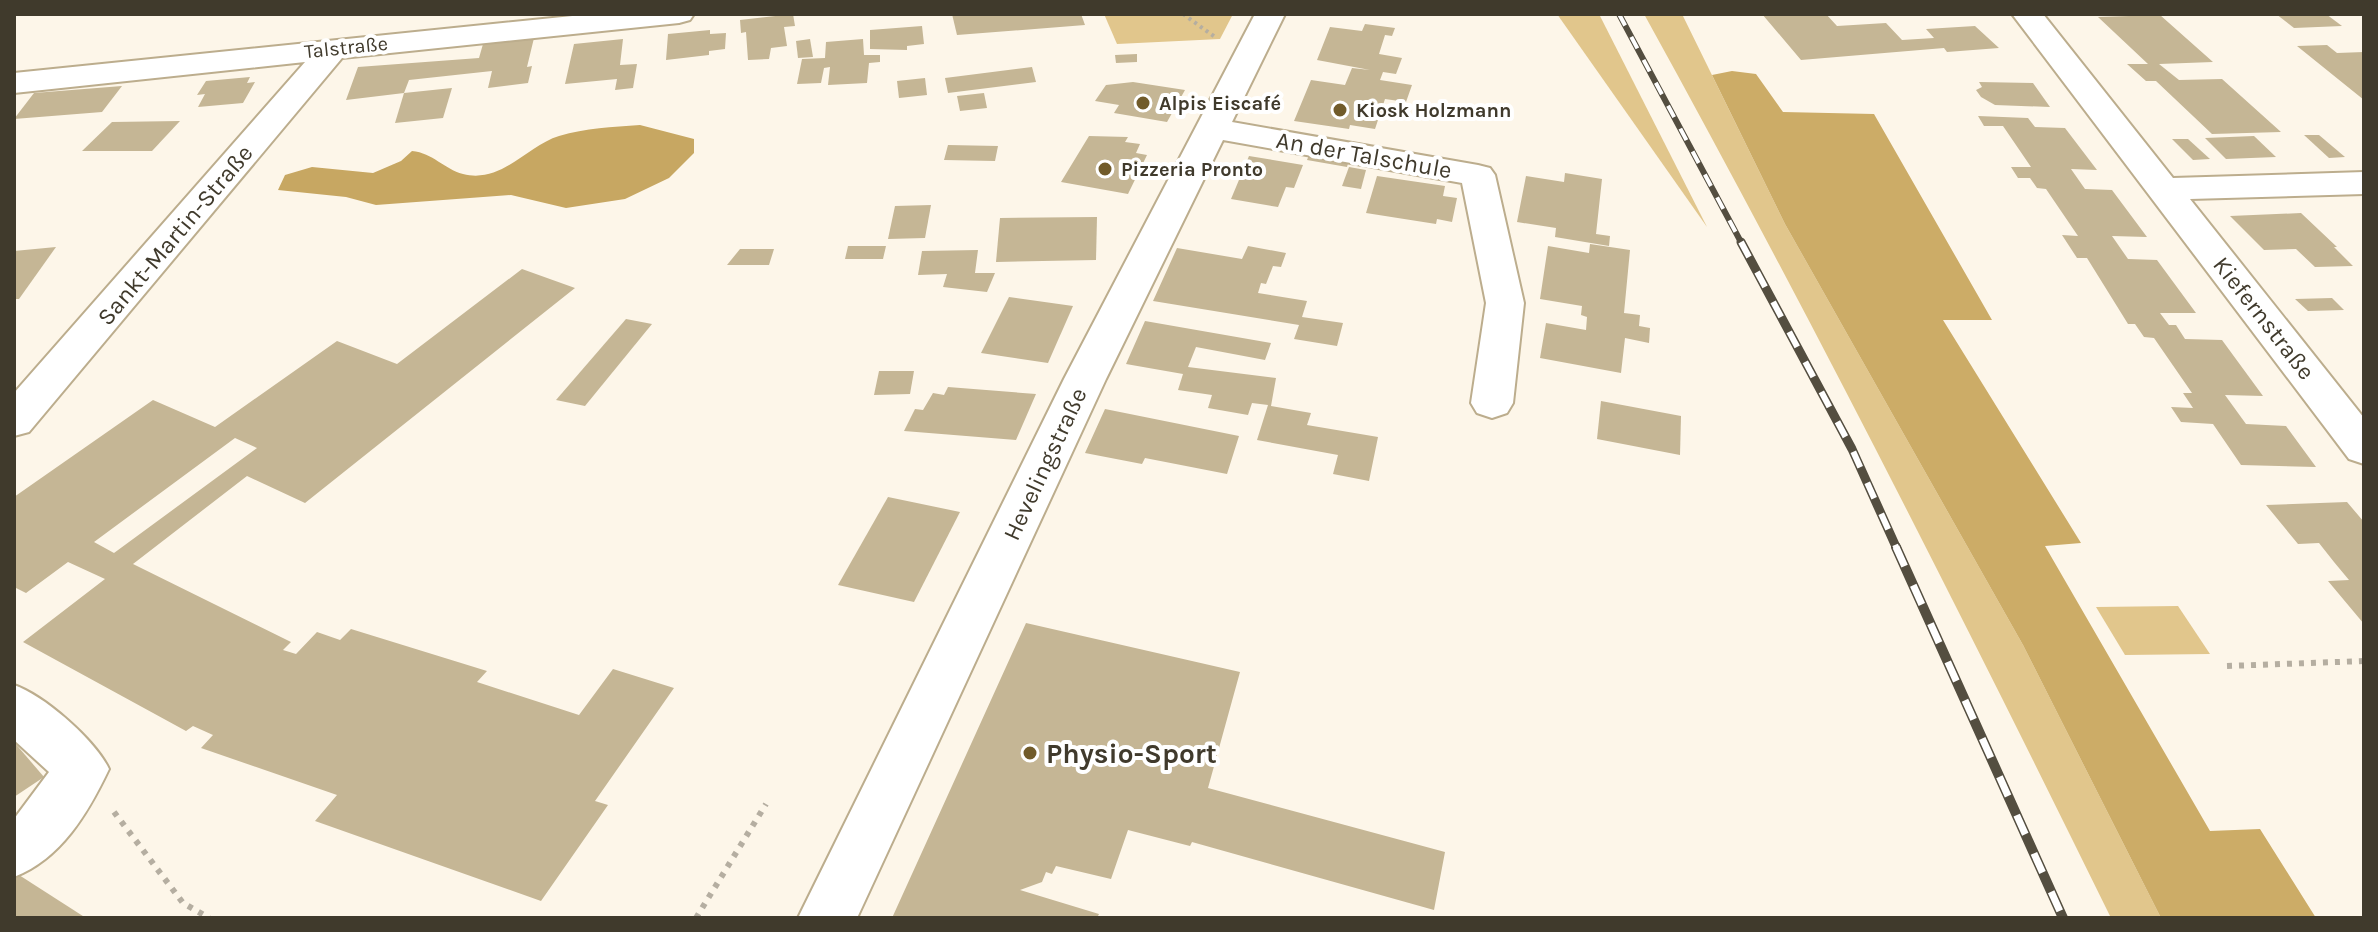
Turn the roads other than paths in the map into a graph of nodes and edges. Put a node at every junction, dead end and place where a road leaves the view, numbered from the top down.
1 (679, 14) edge
2 (1270, 14) edge
3 (2027, 14) edge
4 (334, 48) junction
5 (14, 83) edge
6 (1211, 128) junction
7 (2364, 183) edge
8 (2165, 189) junction
9 (1492, 403) dead end
10 (14, 421) edge
11 (2364, 448) edge
12 (14, 707) edge
13 (14, 851) edge
14 (827, 918) edge

1 - 4 street, Talstraße
2 - 6 street, Hevelingstraße
3 - 8 street, Kiefernstraße
4 - 5 street, Talstraße
4 - 10 street, Sankt-Martin-Straße
6 - 9 street, An der Talschule
6 - 14 street, Hevelingstraße
7 - 8 street
8 - 11 street, Kiefernstraße
12 - 13 street

